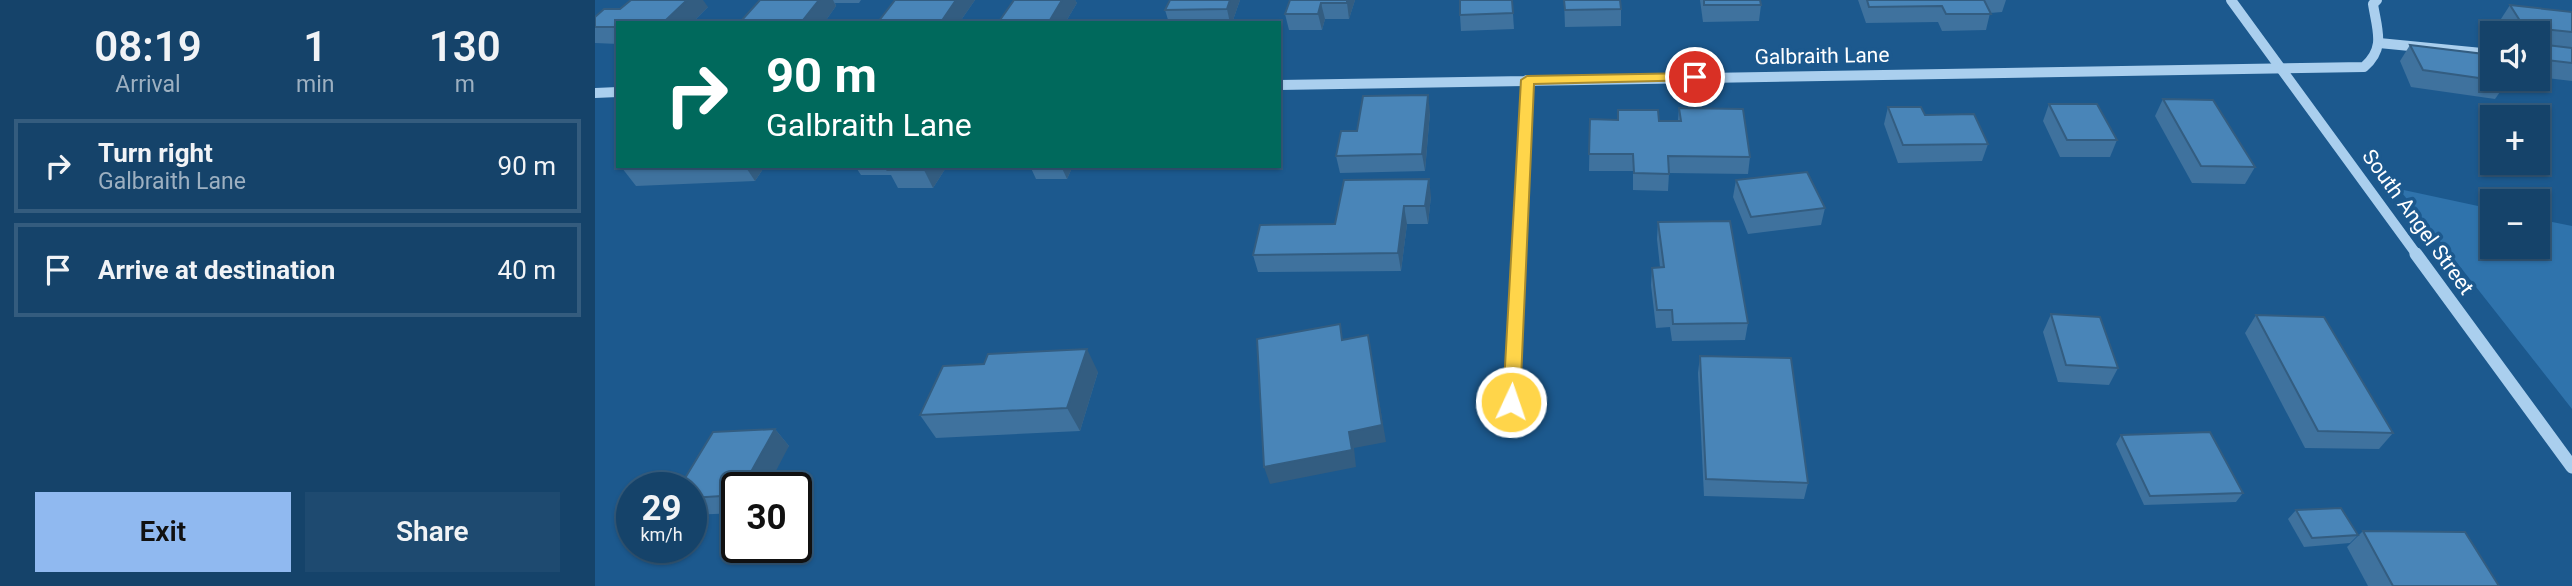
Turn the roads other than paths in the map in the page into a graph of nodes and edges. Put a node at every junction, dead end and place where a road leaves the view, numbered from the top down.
1 (2231, 0) edge
2 (2377, 0) edge
3 (2379, 43) junction
4 (2480, 53) edge
5 (2281, 66) junction
6 (1527, 80) junction
7 (1281, 85) edge
8 (616, 92) edge
9 (595, 93) edge
10 (1511, 402) dead end
11 (2572, 467) edge

1 - 5 street, South Angel Street
2 - 3 street
3 - 4 street
3 - 5 street, Galbraith Lane
5 - 6 street, Galbraith Lane
5 - 11 street, South Angel Street
6 - 7 street, Galbraith Lane
6 - 10 street
8 - 9 street

